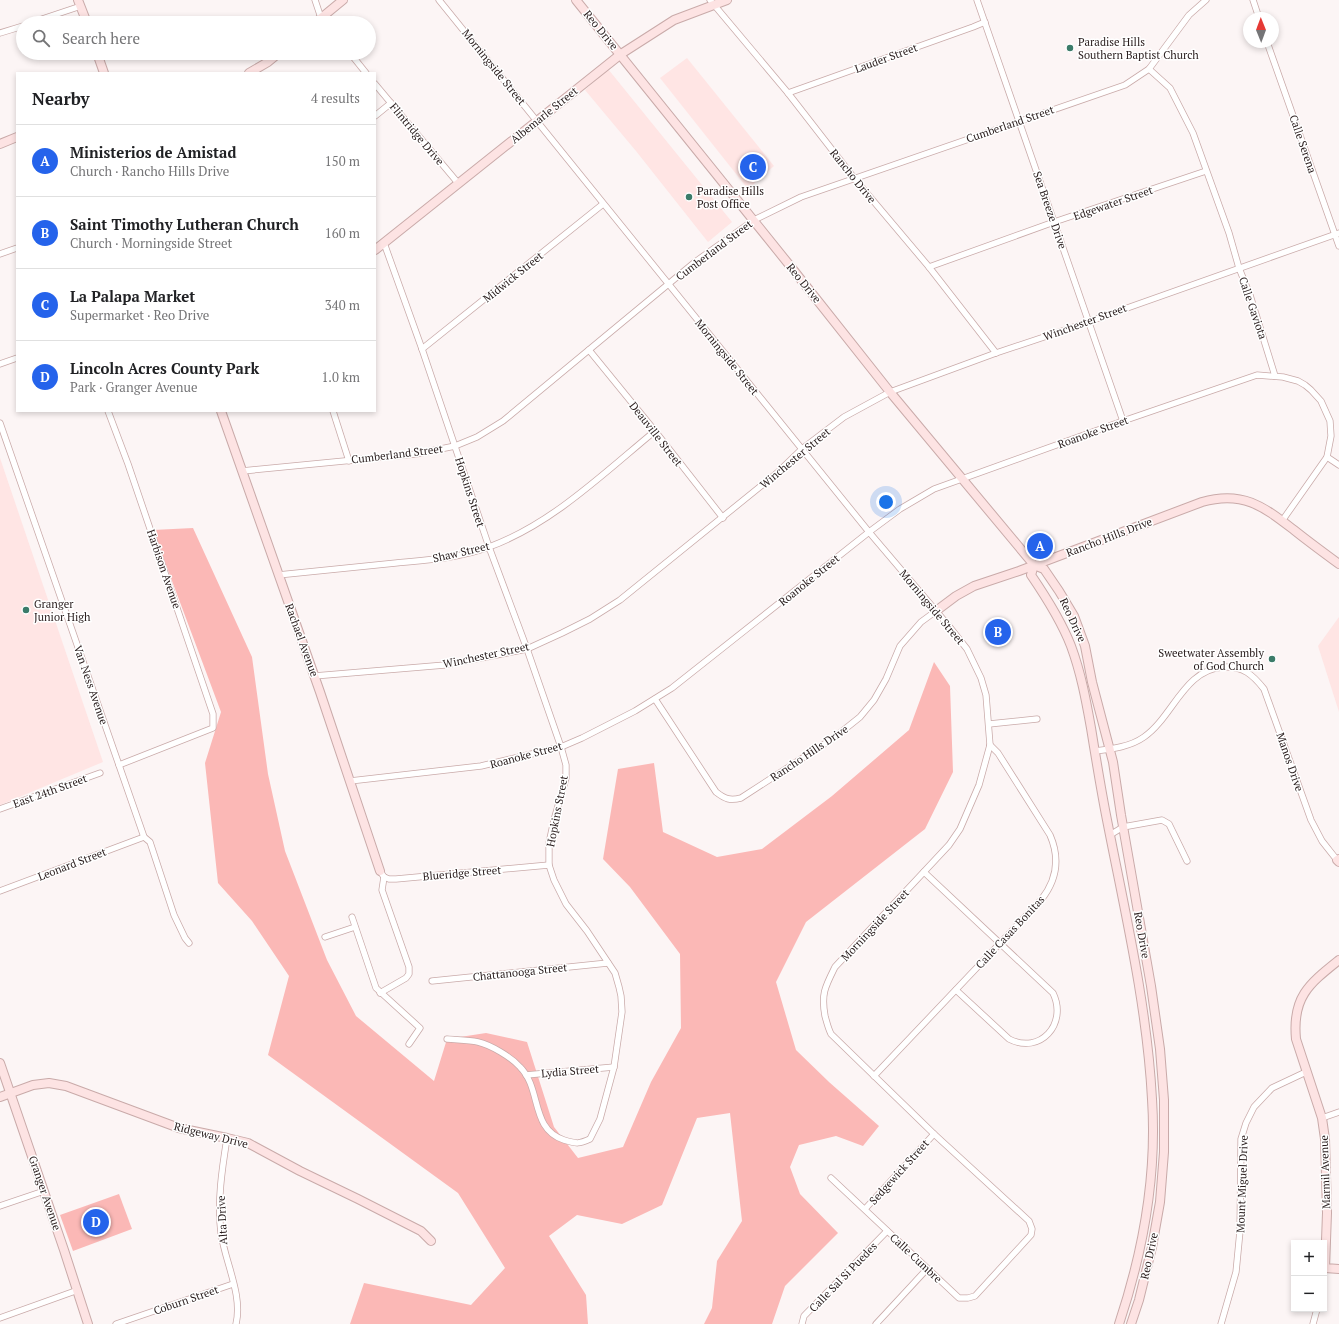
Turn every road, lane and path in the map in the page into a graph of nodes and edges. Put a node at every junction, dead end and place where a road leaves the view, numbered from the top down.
1 (315, 0) edge
2 (343, 0) edge
3 (439, 0) edge
4 (576, 0) edge
5 (727, 0) edge
6 (977, 0) edge
7 (1206, 0) edge
8 (1253, 0) edge
9 (80, 2) edge
10 (712, 2) edge
11 (1257, 12) edge
12 (47, 16) edge
13 (85, 16) edge
14 (320, 16) edge
15 (326, 16) edge
16 (985, 22) junction
17 (16, 28) edge
18 (0, 33) edge
19 (1270, 48) edge
20 (621, 54) junction
21 (99, 60) edge
22 (270, 60) edge
23 (356, 60) edge
24 (1149, 69) junction
25 (104, 72) edge
26 (251, 72) edge
27 (365, 72) edge
28 (376, 85) edge
29 (788, 94) junction
30 (391, 103) junction
31 (376, 115) edge
32 (537, 120) junction
33 (1019, 121) junction
34 (16, 137) edge
35 (0, 144) edge
36 (1206, 171) junction
37 (854, 178) junction
38 (458, 183) junction
39 (603, 204) junction
40 (754, 220) junction
41 (1054, 222) junction
42 (1337, 234) edge
43 (384, 243) junction
44 (1339, 246) edge
45 (16, 248) edge
46 (376, 249) edge
47 (0, 254) edge
48 (929, 267) junction
49 (1239, 268) junction
50 (668, 284) junction
51 (1088, 321) junction
52 (422, 349) junction
53 (589, 350) junction
54 (996, 353) junction
55 (16, 358) edge
56 (0, 364) edge
57 (1275, 376) junction
58 (890, 392) junction
59 (108, 412) edge
60 (221, 412) edge
61 (332, 412) edge
62 (1123, 421) junction
63 (0, 423) edge
64 (655, 431) junction
65 (455, 446) junction
66 (802, 449) junction
67 (1326, 457) junction
68 (349, 461) junction
69 (1339, 465) edge
70 (242, 471) junction
71 (962, 479) junction
72 (723, 518) junction
73 (1282, 521) junction
74 (869, 532) junction
75 (489, 547) junction
76 (1034, 564) junction
77 (1339, 564) edge
78 (278, 575) junction
79 (936, 611) junction
80 (526, 649) junction
81 (314, 676) junction
82 (655, 699) junction
83 (1037, 719) dead end
84 (989, 724) junction
85 (990, 745) junction
86 (561, 747) junction
87 (1110, 750) junction
88 (1095, 751) junction
89 (119, 765) junction
90 (100, 773) dead end
91 (350, 781) junction
92 (0, 809) edge
93 (1123, 827) junction
94 (1110, 835) junction
95 (144, 837) junction
96 (1338, 860) edge
97 (1187, 861) dead end
98 (549, 865) junction
99 (924, 872) junction
100 (382, 874) junction
101 (0, 891) edge
102 (352, 917) dead end
103 (355, 927) junction
104 (325, 937) dead end
105 (189, 943) dead end
106 (1000, 943) junction
107 (1339, 960) edge
108 (608, 963) junction
109 (432, 981) dead end
110 (956, 990) junction
111 (380, 993) junction
112 (447, 1039) dead end
113 (409, 1044) dead end
114 (0, 1063) edge
115 (614, 1067) junction
116 (1306, 1072) junction
117 (526, 1075) junction
118 (874, 1076) junction
119 (11, 1093) junction
120 (0, 1097) edge
121 (1339, 1112) edge
122 (1322, 1118) junction
123 (934, 1134) junction
124 (227, 1138) junction
125 (831, 1178) dead end
126 (44, 1191) junction
127 (0, 1206) edge
128 (865, 1209) junction
129 (887, 1231) junction
130 (1326, 1240) edge
131 (431, 1241) dead end
132 (1003, 1266) joint
133 (927, 1269) junction
134 (1339, 1269) edge
135 (1327, 1271) edge
136 (233, 1284) junction
137 (78, 1290) junction
138 (1316, 1312) edge
139 (0, 1318) edge
140 (88, 1324) edge
141 (116, 1324) edge
142 (236, 1324) edge
143 (802, 1324) edge
144 (876, 1324) edge
145 (1119, 1324) edge
146 (1131, 1324) edge
147 (1221, 1324) edge
148 (1313, 1324) edge

1 - 14 street
2 - 15 street
3 - 32 street, Morningside Street
4 - 20 street, Reo Drive
5 - 10 street, Albemarle Street
6 - 16 street, Sea Breeze Drive
7 - 24 street, Cumberland Street
8 - 11 street
9 - 12 street
9 - 13 street
10 - 20 street, Albemarle Street
10 - 29 street, Rancho Drive
16 - 29 street, Lauder Street
16 - 33 street, Sea Breeze Drive
17 - 18 street
19 - 42 street, Calle Serena
20 - 32 street, Albemarle Street
20 - 40 street, Reo Drive
21 - 25 street
22 - 26 street
23 - 27 street
24 - 33 street, Cumberland Street
24 - 36 street, Calle Gaviota
28 - 30 street, Flintridge Drive
29 - 37 street, Rancho Drive
30 - 31 street
30 - 38 street, Flintridge Drive
32 - 38 street, Albemarle Street
32 - 39 street, Morningside Street
33 - 37 street, Cumberland Street
33 - 41 street, Sea Breeze Drive
34 - 35 street
36 - 41 street, Edgewater Street
36 - 49 street, Calle Gaviota
37 - 40 street, Cumberland Street
37 - 48 street, Rancho Drive
38 - 43 street, Albemarle Street
39 - 50 street, Morningside Street
39 - 52 street, Midwick Street
40 - 50 street, Cumberland Street
40 - 58 street, Reo Drive
41 - 48 street, Edgewater Street
41 - 51 street, Sea Breeze Drive
42 - 44 street, Calle Serena
42 - 49 street, Winchester Street
43 - 46 street, Albemarle Street
43 - 52 street, Hopkins Street
45 - 47 street
48 - 54 street, Rancho Drive
49 - 51 street, Winchester Street
49 - 57 street, Calle Gaviota
50 - 53 street, Cumberland Street
50 - 66 street, Morningside Street
51 - 54 street, Winchester Street
51 - 62 street, Sea Breeze Drive
52 - 65 street, Hopkins Street
53 - 64 street, Deauville Street
53 - 65 street, Cumberland Street
54 - 58 street, Winchester Street
55 - 56 street
57 - 62 street, Roanoke Street
57 - 67 street
58 - 66 street, Winchester Street
58 - 71 street, Reo Drive
59 - 89 street, Harbison Avenue
60 - 70 street, Rachael Avenue
61 - 68 street
62 - 71 street, Roanoke Street
63 - 89 street, Van Ness Avenue
64 - 72 street, Deauville Street
64 - 75 street, Shaw Street
65 - 68 street, Cumberland Street
65 - 75 street, Hopkins Street
66 - 72 street, Winchester Street
66 - 74 street, Morningside Street
67 - 69 street
67 - 73 street
68 - 70 street, Cumberland Street
70 - 78 street, Rachael Avenue
71 - 74 street, Roanoke Street
71 - 76 street, Reo Drive
72 - 80 street, Winchester Street
73 - 76 street, Rancho Hills Drive
73 - 77 street, Rancho Hills Drive
74 - 79 street, Morningside Street
74 - 82 street, Roanoke Street
75 - 78 street, Shaw Street
75 - 80 street, Hopkins Street
76 - 79 street, Rancho Hills Drive
76 - 87 street, Reo Drive
76 - 88 street, Reo Drive
78 - 81 street, Rachael Avenue
79 - 82 street, Rancho Hills Drive
79 - 84 street, Morningside Street
80 - 81 street, Winchester Street
80 - 86 street, Hopkins Street
81 - 91 street, Rachael Avenue
82 - 86 street, Roanoke Street
83 - 84 street
84 - 85 street, Morningside Street
85 - 99 street, Morningside Street
85 - 106 street, Calle Casas Bonitas
86 - 91 street, Roanoke Street
86 - 98 street, Hopkins Street
87 - 88 street
87 - 93 street, Reo Drive
87 - 96 street, Manos Drive
88 - 94 street, Reo Drive
89 - 95 street, Van Ness Avenue
90 - 92 street, East 24th Street
91 - 100 street, Rachael Avenue
93 - 94 street
93 - 97 street
93 - 146 street, Reo Drive
94 - 145 street, Reo Drive
95 - 101 street, Leonard Street
95 - 105 street, Van Ness Avenue
98 - 100 street, Blueridge Street
98 - 108 street, Hopkins Street
99 - 106 street
99 - 118 street, Morningside Street
100 - 111 street
102 - 103 street
103 - 104 street
103 - 111 street
106 - 110 street, Calle Casas Bonitas
106 - 110 street
107 - 116 street, Marmil Avenue
108 - 109 street, Chattanooga Street
108 - 115 street, Hopkins Street
110 - 118 street, Calle Casas Bonitas
111 - 113 street
112 - 117 street, Hopkins Street
114 - 119 street, Granger Avenue
115 - 117 street, Lydia Street
115 - 117 street, Hopkins Street
116 - 122 street, Marmil Avenue
116 - 147 street, Mount Miguel Drive
118 - 123 street, Morningside Street
119 - 120 street, Ridgeway Drive
119 - 124 street, Ridgeway Drive
119 - 126 street, Granger Avenue
121 - 122 street
122 - 130 street, Marmil Avenue
123 - 128 street, Sedgewick Street
123 - 132 street, Morningside Street
124 - 131 street, Ridgeway Drive
124 - 136 street, Alta Drive
125 - 128 street, Calle Cumbre
126 - 127 street
126 - 137 street, Granger Avenue
128 - 129 street, Calle Cumbre
129 - 133 street, Calle Cumbre
129 - 143 street, Calle Sal Si Puedes
132 - 133 street, Calle Cumbre
133 - 144 street
134 - 135 street
136 - 141 street, Coburn Street
136 - 142 street, Alta Drive
137 - 139 street
137 - 140 street, Granger Avenue
138 - 148 street

